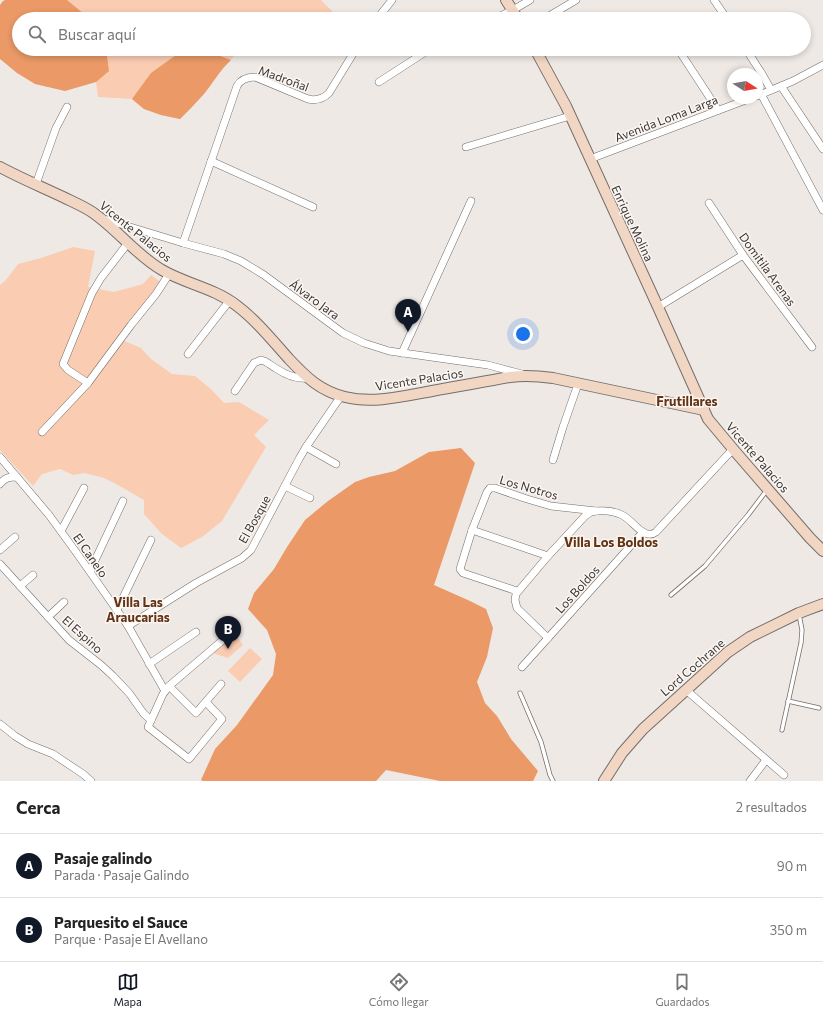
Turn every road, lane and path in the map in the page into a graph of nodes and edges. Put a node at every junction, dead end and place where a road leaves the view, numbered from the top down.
1 (392, 0) edge
2 (506, 0) edge
3 (530, 0) edge
4 (576, 0) edge
5 (714, 0) edge
6 (383, 12) edge
7 (514, 12) edge
8 (519, 12) edge
9 (556, 12) edge
10 (722, 12) edge
11 (352, 56) edge
12 (419, 56) edge
13 (539, 56) edge
14 (683, 56) edge
15 (750, 56) edge
16 (823, 65) edge
17 (380, 82) dead end
18 (781, 86) junction
19 (771, 90) junction
20 (763, 93) edge
21 (763, 102) edge
22 (734, 104) edge
23 (68, 106) dead end
24 (718, 110) junction
25 (570, 116) junction
26 (466, 147) dead end
27 (823, 149) edge
28 (590, 159) junction
29 (211, 161) junction
30 (0, 167) edge
31 (36, 184) junction
32 (471, 202) dead end
33 (709, 203) dead end
34 (313, 207) dead end
35 (823, 210) edge
36 (98, 217) junction
37 (128, 243) junction
38 (183, 243) junction
39 (743, 255) junction
40 (169, 274) junction
41 (230, 300) junction
42 (658, 307) junction
43 (812, 347) dead end
44 (402, 353) junction
45 (188, 354) dead end
46 (527, 375) junction
47 (307, 378) junction
48 (88, 383) junction
49 (578, 384) junction
50 (235, 391) dead end
51 (341, 396) junction
52 (704, 410) junction
53 (42, 432) dead end
54 (306, 447) junction
55 (734, 449) junction
56 (0, 457) edge
57 (553, 460) dead end
58 (336, 464) dead end
59 (17, 477) junction
60 (0, 484) edge
61 (285, 486) junction
62 (84, 488) dead end
63 (768, 489) junction
64 (310, 498) dead end
65 (123, 501) dead end
66 (596, 511) junction
67 (472, 530) junction
68 (61, 531) junction
69 (643, 532) junction
70 (15, 538) dead end
71 (151, 540) dead end
72 (0, 550) edge
73 (823, 550) edge
74 (548, 556) junction
75 (0, 564) edge
76 (90, 571) junction
77 (33, 575) dead end
78 (20, 586) junction
79 (517, 591) junction
80 (671, 595) dead end
81 (64, 602) dead end
82 (823, 604) edge
83 (117, 610) junction
84 (799, 613) junction
85 (48, 617) junction
86 (128, 626) junction
87 (237, 628) dead end
88 (196, 632) dead end
89 (548, 638) junction
90 (149, 664) junction
91 (522, 667) dead end
92 (222, 684) dead end
93 (167, 688) junction
94 (686, 690) junction
95 (520, 693) dead end
96 (788, 701) junction
97 (206, 702) junction
98 (819, 708) dead end
99 (151, 720) junction
100 (0, 724) edge
101 (782, 730) dead end
102 (766, 760) junction
103 (784, 776) dead end
104 (91, 781) edge
105 (553, 781) edge
106 (604, 781) edge
107 (750, 781) edge

1 - 6 street
2 - 7 main road
3 - 8 street
4 - 9 street
5 - 10 street
11 - 29 street, Madroñal
12 - 17 street
13 - 25 main road, Enrique Molina
14 - 24 street
15 - 19 street
16 - 18 street
18 - 19 street
18 - 27 street
19 - 20 street
21 - 35 street
22 - 24 street, Avenida Loma Larga
23 - 31 street
24 - 28 street, Avenida Loma Larga
25 - 26 street
25 - 28 main road, Enrique Molina
28 - 42 main road, Enrique Molina
29 - 34 street
29 - 38 street, Madroñal
30 - 31 main road, Vicente Palacios
31 - 36 main road, Vicente Palacios
32 - 44 street
33 - 39 street, Domitila Arenas
36 - 37 main road, Vicente Palacios
36 - 38 street, Álvaro Jara
37 - 40 main road, Vicente Palacios
37 - 48 street
38 - 44 street, Álvaro Jara
39 - 42 street
39 - 43 street, Domitila Arenas
40 - 41 main road, Vicente Palacios
40 - 48 street
41 - 45 street
41 - 47 main road, Vicente Palacios
42 - 52 main road, Enrique Molina
44 - 46 street, Álvaro Jara
46 - 49 main road, Vicente Palacios
46 - 51 main road, Vicente Palacios
47 - 50 street
47 - 51 main road, Vicente Palacios
48 - 53 street
49 - 52 main road, Vicente Palacios
49 - 57 street
51 - 54 street, El Bosque
52 - 55 main road, Vicente Palacios
54 - 58 street
54 - 61 street, El Bosque
55 - 63 main road, Vicente Palacios
55 - 69 street
56 - 59 street, El Canelo
59 - 60 street
59 - 68 street, El Canelo
61 - 64 street
61 - 86 street, El Bosque
62 - 68 street
63 - 73 main road, Vicente Palacios
63 - 80 lane
65 - 76 street
66 - 67 street, Los Notros
66 - 69 street, Los Notros
66 - 74 street
67 - 74 street
67 - 79 street, Los Notros
68 - 76 street, El Canelo
69 - 89 street, Los Boldos
70 - 72 street
71 - 83 street
74 - 79 street
75 - 78 street, El Espino
76 - 83 street, El Canelo
77 - 78 street
78 - 85 street, El Espino
79 - 89 street
81 - 85 street
82 - 84 main road, Lord Cochrane
83 - 86 street, El Canelo
84 - 94 main road, Lord Cochrane
84 - 96 lane
85 - 99 street, El Espino
86 - 90 street, El Canelo
87 - 93 street
88 - 90 street
89 - 91 street, Los Boldos
90 - 93 street, El Canelo
92 - 97 street
93 - 97 street, El Canelo
93 - 99 street
94 - 102 street
94 - 106 main road, Lord Cochrane
95 - 105 lane
96 - 98 lane
96 - 101 lane
97 - 99 street
100 - 104 street
102 - 103 street
102 - 107 street

